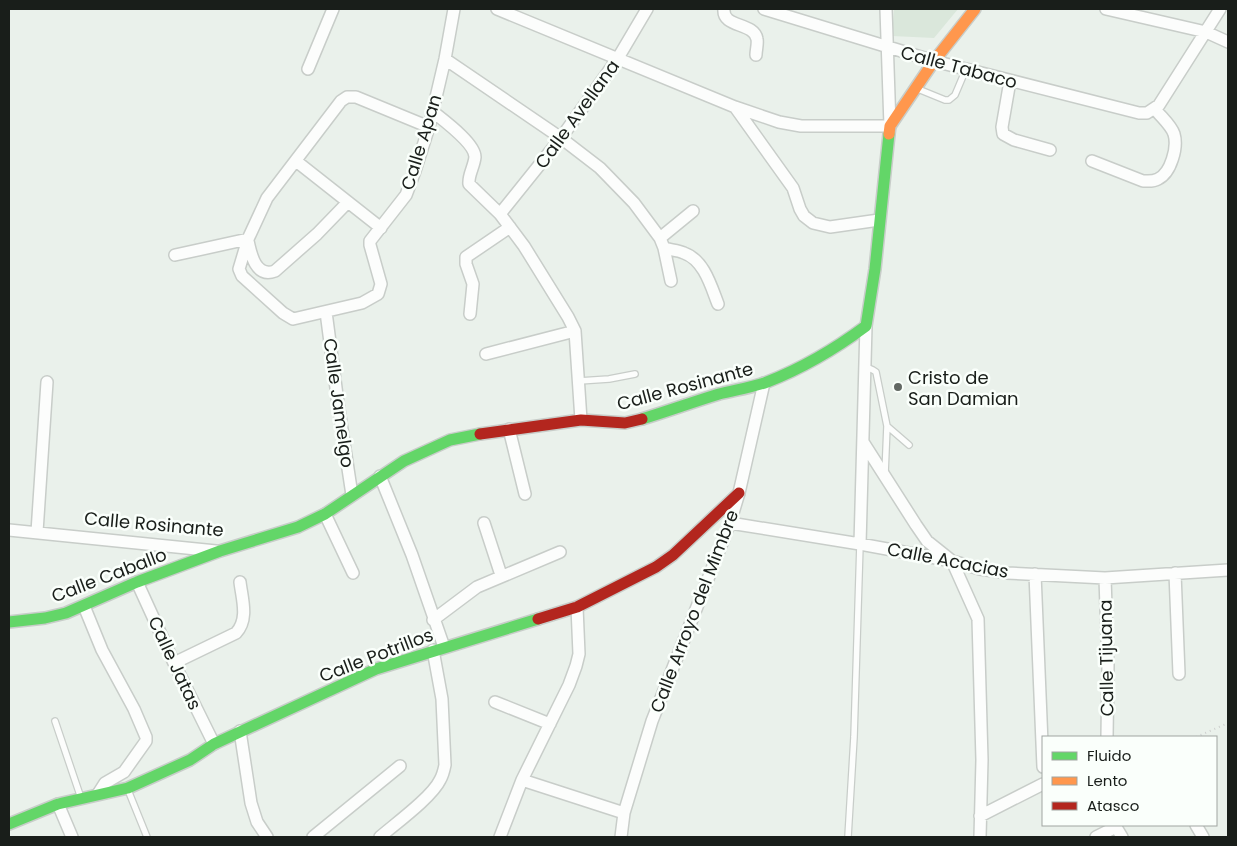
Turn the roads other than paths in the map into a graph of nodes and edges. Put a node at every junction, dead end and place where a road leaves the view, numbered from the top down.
1 (333, 9) edge
2 (454, 9) edge
3 (497, 9) edge
4 (647, 9) edge
5 (724, 9) edge
6 (764, 9) edge
7 (886, 9) edge
8 (974, 9) edge
9 (1106, 9) edge
10 (1220, 9) edge
11 (1206, 32) junction
12 (1228, 42) edge
13 (886, 47) junction
14 (756, 55) dead end
15 (618, 58) junction
16 (445, 59) junction
17 (934, 61) junction
18 (308, 69) dead end
19 (966, 69) junction
20 (1010, 81) junction
21 (916, 88) junction
22 (735, 107) junction
23 (1155, 110) junction
24 (432, 111) junction
25 (890, 126) junction
26 (428, 127) junction
27 (562, 138) junction
28 (1050, 150) dead end
29 (296, 161) junction
30 (1092, 161) dead end
31 (348, 202) junction
32 (693, 211) dead end
33 (500, 214) junction
34 (880, 220) junction
35 (381, 228) junction
36 (510, 228) junction
37 (248, 239) junction
38 (662, 243) junction
39 (174, 255) dead end
40 (671, 282) dead end
41 (718, 304) dead end
42 (326, 312) junction
43 (470, 314) dead end
44 (866, 326) junction
45 (575, 331) junction
46 (486, 354) dead end
47 (866, 367) junction
48 (635, 374) dead end
49 (579, 381) junction
50 (47, 382) dead end
51 (764, 383) junction
52 (581, 420) junction
53 (887, 426) junction
54 (509, 429) junction
55 (863, 442) junction
56 (909, 445) dead end
57 (380, 476) junction
58 (885, 476) junction
59 (739, 493) junction
60 (352, 494) junction
61 (525, 494) dead end
62 (325, 514) junction
63 (484, 523) dead end
64 (730, 523) junction
65 (9, 530) edge
66 (37, 532) junction
67 (860, 544) junction
68 (220, 551) junction
69 (560, 552) dead end
70 (952, 561) junction
71 (1228, 570) edge
72 (353, 573) dead end
73 (1175, 573) junction
74 (1035, 574) junction
75 (501, 575) junction
76 (1105, 578) junction
77 (138, 582) junction
78 (240, 582) dead end
79 (84, 606) junction
80 (577, 607) junction
81 (433, 620) junction
82 (9, 622) edge
83 (438, 649) junction
84 (174, 662) junction
85 (1179, 674) dead end
86 (496, 702) dead end
87 (55, 721) dead end
88 (550, 724) junction
89 (240, 731) junction
90 (1107, 736) edge
91 (1042, 743) edge
92 (214, 744) junction
93 (400, 766) dead end
94 (522, 780) junction
95 (1042, 785) edge
96 (128, 788) junction
97 (98, 794) junction
98 (81, 798) junction
99 (58, 804) junction
100 (624, 813) junction
101 (980, 816) junction
102 (9, 824) edge
103 (1197, 826) edge
104 (1119, 832) edge
105 (72, 837) edge
106 (147, 837) edge
107 (267, 837) edge
108 (313, 837) edge
109 (380, 837) edge
110 (500, 837) edge
111 (621, 837) edge
112 (848, 837) edge
113 (980, 837) edge
114 (1096, 837) edge
115 (1203, 837) edge

1 - 18 street
2 - 16 street, Calle Apan
3 - 15 street
4 - 15 street, Calle Avellana
5 - 14 street
6 - 13 street, Calle Tabaco
7 - 13 street
8 - 17 street
9 - 11 street
10 - 11 street
11 - 12 street
11 - 23 street
13 - 17 street, Calle Tabaco
13 - 25 street
15 - 22 street
15 - 27 street, Calle Avellana
16 - 24 street, Calle Apan
16 - 27 street
17 - 19 street, Calle Tabaco
17 - 21 street
19 - 20 street, Calle Tabaco
19 - 21 lane
20 - 23 street, Calle Tabaco
20 - 28 street
21 - 25 street
22 - 25 street
22 - 34 street
23 - 30 street
24 - 26 street, Calle Apan
24 - 33 street
25 - 34 street
26 - 29 street
26 - 35 street, Calle Apan
27 - 33 street, Calle Avellana
27 - 38 street
29 - 31 street
29 - 37 street
31 - 35 street
31 - 37 street
32 - 38 street
33 - 36 street
34 - 44 street
35 - 42 street, Calle Apan
36 - 43 street
36 - 45 street
37 - 39 street
37 - 42 street, Calle Apan
38 - 40 street
38 - 41 street
42 - 60 street, Calle Jamelgo
44 - 47 street
44 - 51 street, Calle Rosinante
45 - 46 street
45 - 49 street
47 - 53 lane
47 - 55 street
48 - 49 lane
49 - 52 street
50 - 66 street
51 - 52 street, Calle Rosinante
51 - 59 street, Calle Arroyo del Mimbre
52 - 54 street, Calle Rosinante
53 - 56 lane
53 - 58 lane
54 - 57 street, Calle Rosinante
54 - 61 street
55 - 58 street
55 - 67 street
57 - 60 street, Calle Rosinante
57 - 81 street, Calle Jamelgo
58 - 70 street
59 - 64 street, Calle Arroyo del Mimbre
59 - 80 street, Calle Potrillos
60 - 62 street, Calle Rosinante
62 - 68 street, Calle Rosinante
62 - 72 street
63 - 75 street
64 - 67 street, Calle Acacias
64 - 100 street, Calle Arroyo del Mimbre
65 - 66 street, Calle Rosinante
66 - 68 street, Calle Rosinante
67 - 70 street, Calle Acacias
67 - 112 lane
68 - 77 street, Calle Caballo
69 - 75 street
70 - 74 street, Calle Acacias
70 - 101 street
71 - 73 street, Calle Acacias
73 - 76 street, Calle Acacias
73 - 85 street
74 - 76 street, Calle Acacias
74 - 91 street
75 - 81 street
76 - 90 street, Calle Tijuana
77 - 79 street, Calle Caballo
77 - 84 street, Calle Jatas
78 - 84 street
79 - 82 street, Calle Caballo
79 - 97 street
80 - 83 street, Calle Potrillos
80 - 88 street
81 - 83 street, Calle Jamelgo
83 - 89 street, Calle Potrillos
83 - 109 street, Calle Jamelgo
84 - 92 street, Calle Jatas
86 - 88 street
87 - 98 lane
88 - 94 street
89 - 92 street, Calle Potrillos
89 - 107 street
92 - 96 street, Calle Potrillos
93 - 108 street
94 - 100 street
94 - 110 street
95 - 101 street
96 - 97 street, Calle Potrillos
96 - 106 lane
97 - 98 street, Calle Potrillos
98 - 99 street, Calle Potrillos
99 - 102 street, Calle Potrillos
99 - 105 street
100 - 111 street, Calle Arroyo del Mimbre
101 - 113 street
103 - 115 street
104 - 114 street

